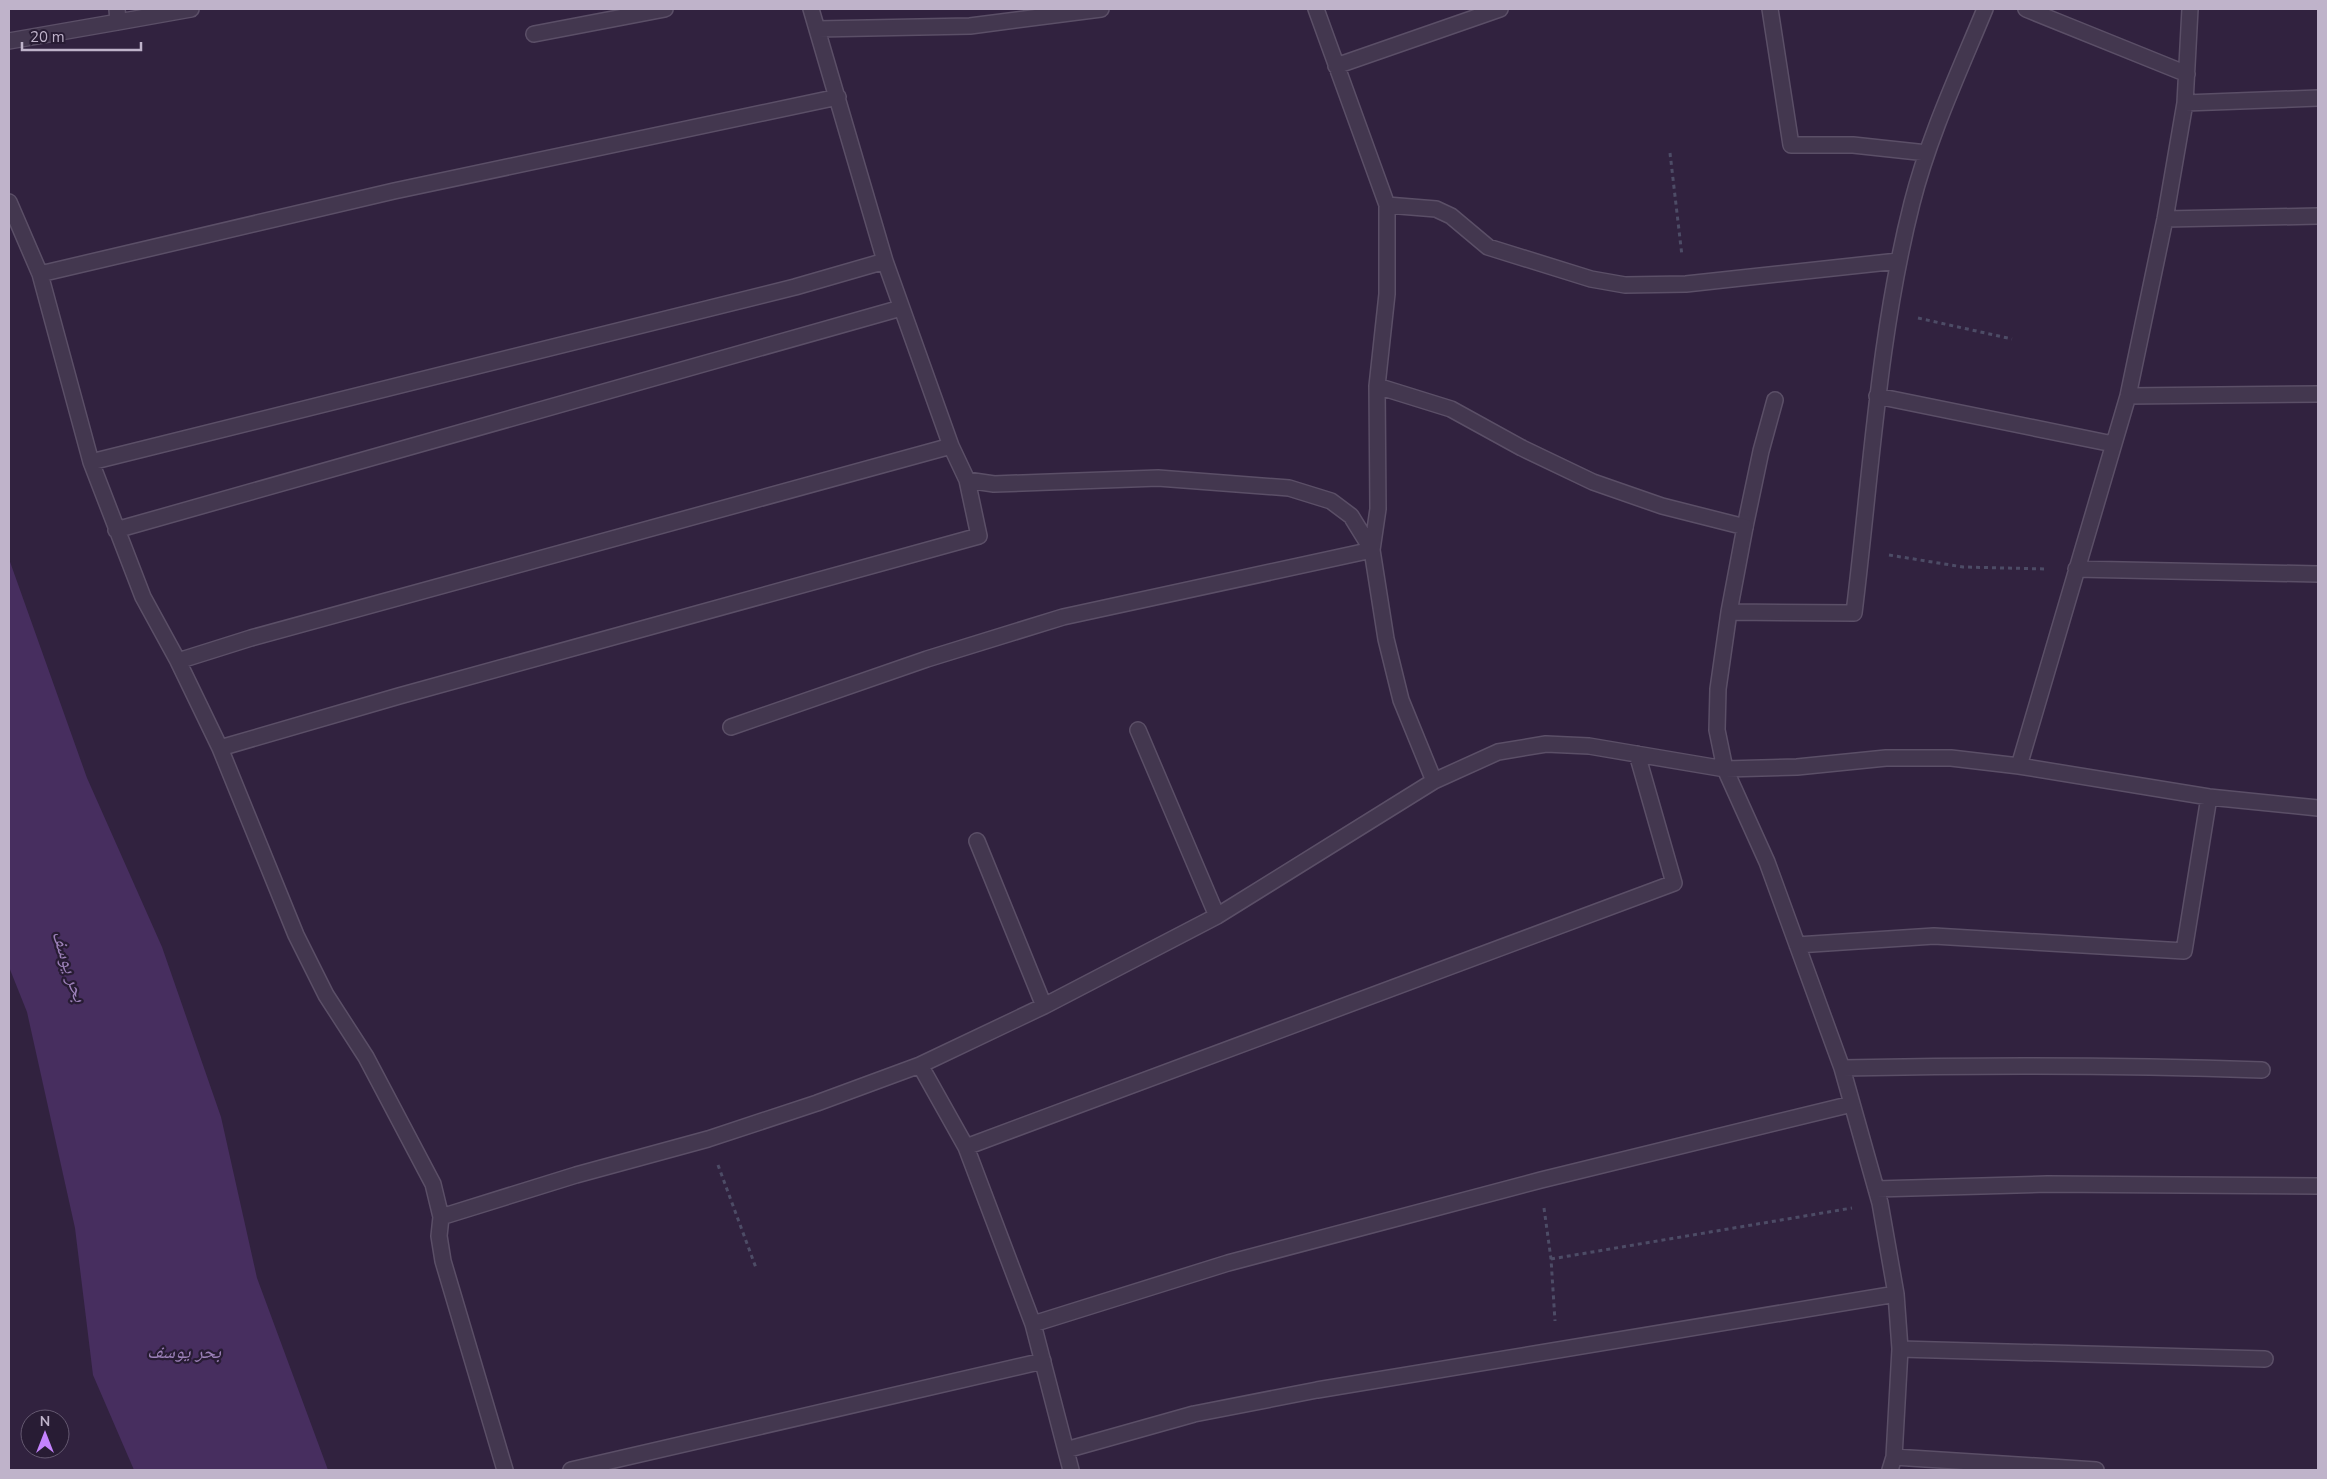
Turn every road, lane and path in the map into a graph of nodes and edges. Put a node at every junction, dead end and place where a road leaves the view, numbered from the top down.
1 (191, 9) edge
2 (665, 9) edge
3 (812, 9) edge
4 (1101, 9) edge
5 (1316, 9) edge
6 (1500, 9) edge
7 (1770, 9) edge
8 (1985, 9) edge
9 (2026, 9) edge
10 (2190, 9) edge
11 (117, 16) edge
12 (817, 29) junction
13 (534, 34) dead end
14 (9, 41) edge
15 (1336, 66) junction
16 (2187, 74) junction
17 (838, 97) junction
18 (2318, 98) edge
19 (2185, 102) junction
20 (1670, 153) dead end
21 (1927, 153) junction
22 (9, 202) edge
23 (1387, 205) junction
24 (2318, 216) edge
25 (2165, 219) junction
26 (1898, 260) junction
27 (885, 261) junction
28 (40, 274) junction
29 (1686, 284) junction
30 (900, 308) junction
31 (1891, 312) junction
32 (2012, 339) dead end
33 (1377, 386) junction
34 (2318, 394) edge
35 (1877, 396) junction
36 (2128, 396) junction
37 (1775, 400) dead end
38 (2113, 444) junction
39 (951, 446) junction
40 (91, 462) junction
41 (968, 480) junction
42 (1745, 526) junction
43 (116, 530) junction
44 (1372, 550) junction
45 (1862, 551) junction
46 (2076, 569) junction
47 (2318, 574) edge
48 (1729, 612) junction
49 (178, 662) junction
50 (731, 727) dead end
51 (1138, 730) dead end
52 (220, 748) junction
53 (1637, 754) junction
54 (2019, 766) junction
55 (1725, 769) junction
56 (1434, 781) junction
57 (2209, 797) junction
58 (2318, 808) edge
59 (977, 841) dead end
60 (1217, 916) junction
61 (1798, 945) junction
62 (1044, 1006) junction
63 (920, 1065) junction
64 (1842, 1068) junction
65 (2262, 1070) dead end
66 (1852, 1104) junction
67 (708, 1139) junction
68 (966, 1147) junction
69 (1541, 1180) junction
70 (2318, 1186) edge
71 (1878, 1196) junction
72 (441, 1217) junction
73 (1551, 1259) junction
74 (756, 1268) dead end
75 (1896, 1294) junction
76 (1033, 1324) junction
77 (1900, 1349) junction
78 (1557, 1351) junction
79 (2265, 1359) dead end
80 (1043, 1361) junction
81 (1066, 1450) junction
82 (1892, 1464) edge
83 (505, 1470) edge
84 (571, 1470) edge
85 (1071, 1470) edge
86 (2096, 1470) edge

1 - 11 street
2 - 13 street
3 - 12 street
4 - 12 street
5 - 15 street
6 - 15 street
7 - 21 street
8 - 21 street
9 - 16 street
10 - 16 street
11 - 14 street
12 - 17 street
15 - 23 street
16 - 19 street
17 - 27 street
17 - 28 street
18 - 19 street
19 - 25 street
20 - 29 path
21 - 26 street
22 - 28 street
23 - 29 street
23 - 33 street
24 - 25 street
25 - 36 street
26 - 29 street
26 - 31 street
27 - 30 street
27 - 40 street
28 - 40 street
30 - 39 street
30 - 43 street
31 - 32 path
31 - 35 street
33 - 42 street
33 - 44 street
34 - 36 street
35 - 38 street
35 - 45 street
36 - 38 street
37 - 42 street
38 - 46 street
39 - 41 street
39 - 49 street
40 - 43 street
41 - 44 street
41 - 52 street
42 - 48 street
43 - 49 street
44 - 50 street
44 - 56 street
45 - 46 path
45 - 48 street
46 - 47 street
46 - 54 street
48 - 55 street
49 - 52 street
51 - 60 street
52 - 72 street
53 - 55 street
53 - 56 street
53 - 68 street
54 - 55 street
54 - 57 street
55 - 61 street
56 - 60 street
57 - 58 street
57 - 61 street
59 - 62 street
60 - 62 street
61 - 64 street
62 - 63 street
63 - 67 street
63 - 68 street
64 - 65 street
64 - 66 street
66 - 69 street
66 - 71 street
67 - 72 street
67 - 74 path
68 - 76 street
69 - 73 path
69 - 76 street
70 - 71 street
71 - 73 path
71 - 75 street
72 - 83 street
73 - 78 path
75 - 77 street
75 - 78 street
76 - 80 street
77 - 79 street
77 - 82 street
78 - 81 street
80 - 81 street
80 - 84 street
81 - 85 street
82 - 86 street

